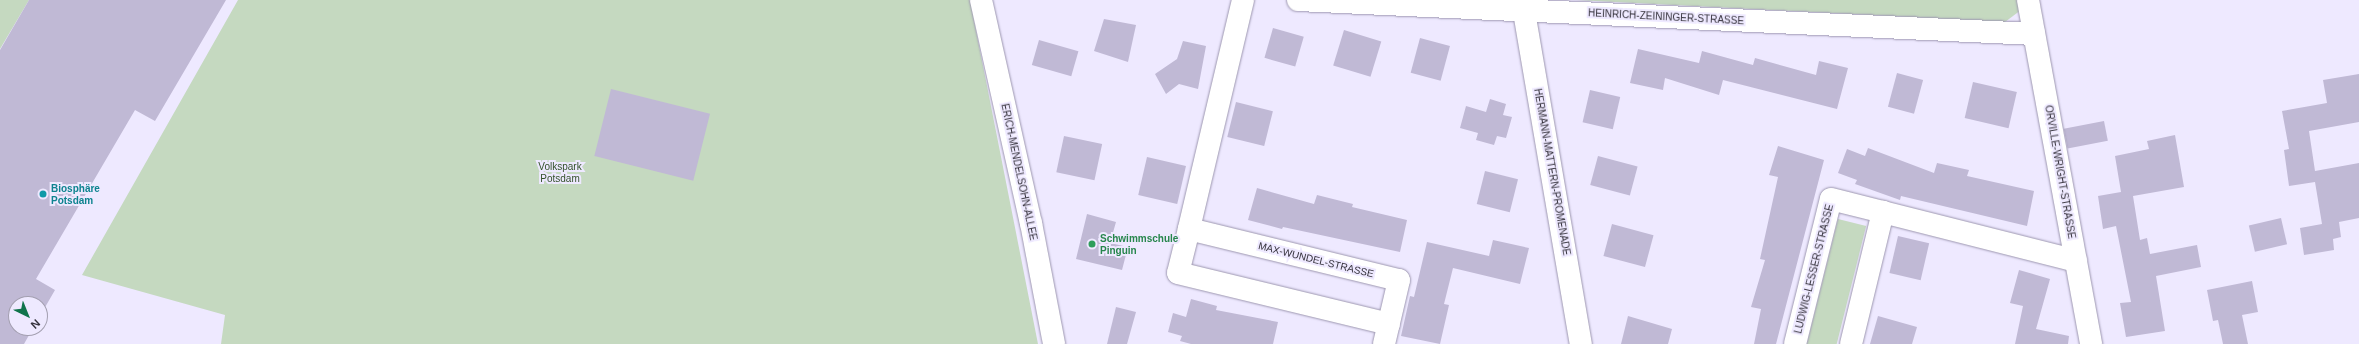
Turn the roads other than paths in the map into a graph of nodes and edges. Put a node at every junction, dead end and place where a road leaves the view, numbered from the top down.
1 (981, 0) edge
2 (1243, 0) edge
3 (1298, 0) edge
4 (2028, 0) edge
5 (1523, 5) edge
6 (2034, 34) junction
7 (1883, 212) junction
8 (1189, 229) junction
9 (2076, 261) junction
10 (1386, 334) edge
11 (1054, 344) edge
12 (1581, 344) edge
13 (1795, 344) edge
14 (1851, 344) edge
15 (2091, 344) edge

1 - 11 street, ERICH-MENDELSOHN-ALLEE
2 - 8 street, MAX-WUNDEL-STRASSE
3 - 5 street, HEINRICH-ZEININGER-STRASSE
4 - 6 street, ORVILLE-WRIGHT-STRASSE
5 - 6 street, HEINRICH-ZEININGER-STRASSE
5 - 12 street, HERMANN-MATTERN-PROMENADE
6 - 9 street, ORVILLE-WRIGHT-STRASSE
7 - 9 street, LUDWIG-LESSER-STRASSE
7 - 13 street, LUDWIG-LESSER-STRASSE
7 - 14 street
8 - 10 street, MAX-WUNDEL-STRASSE
8 - 10 street, MAX-WUNDEL-STRASSE
9 - 15 street, ORVILLE-WRIGHT-STRASSE

